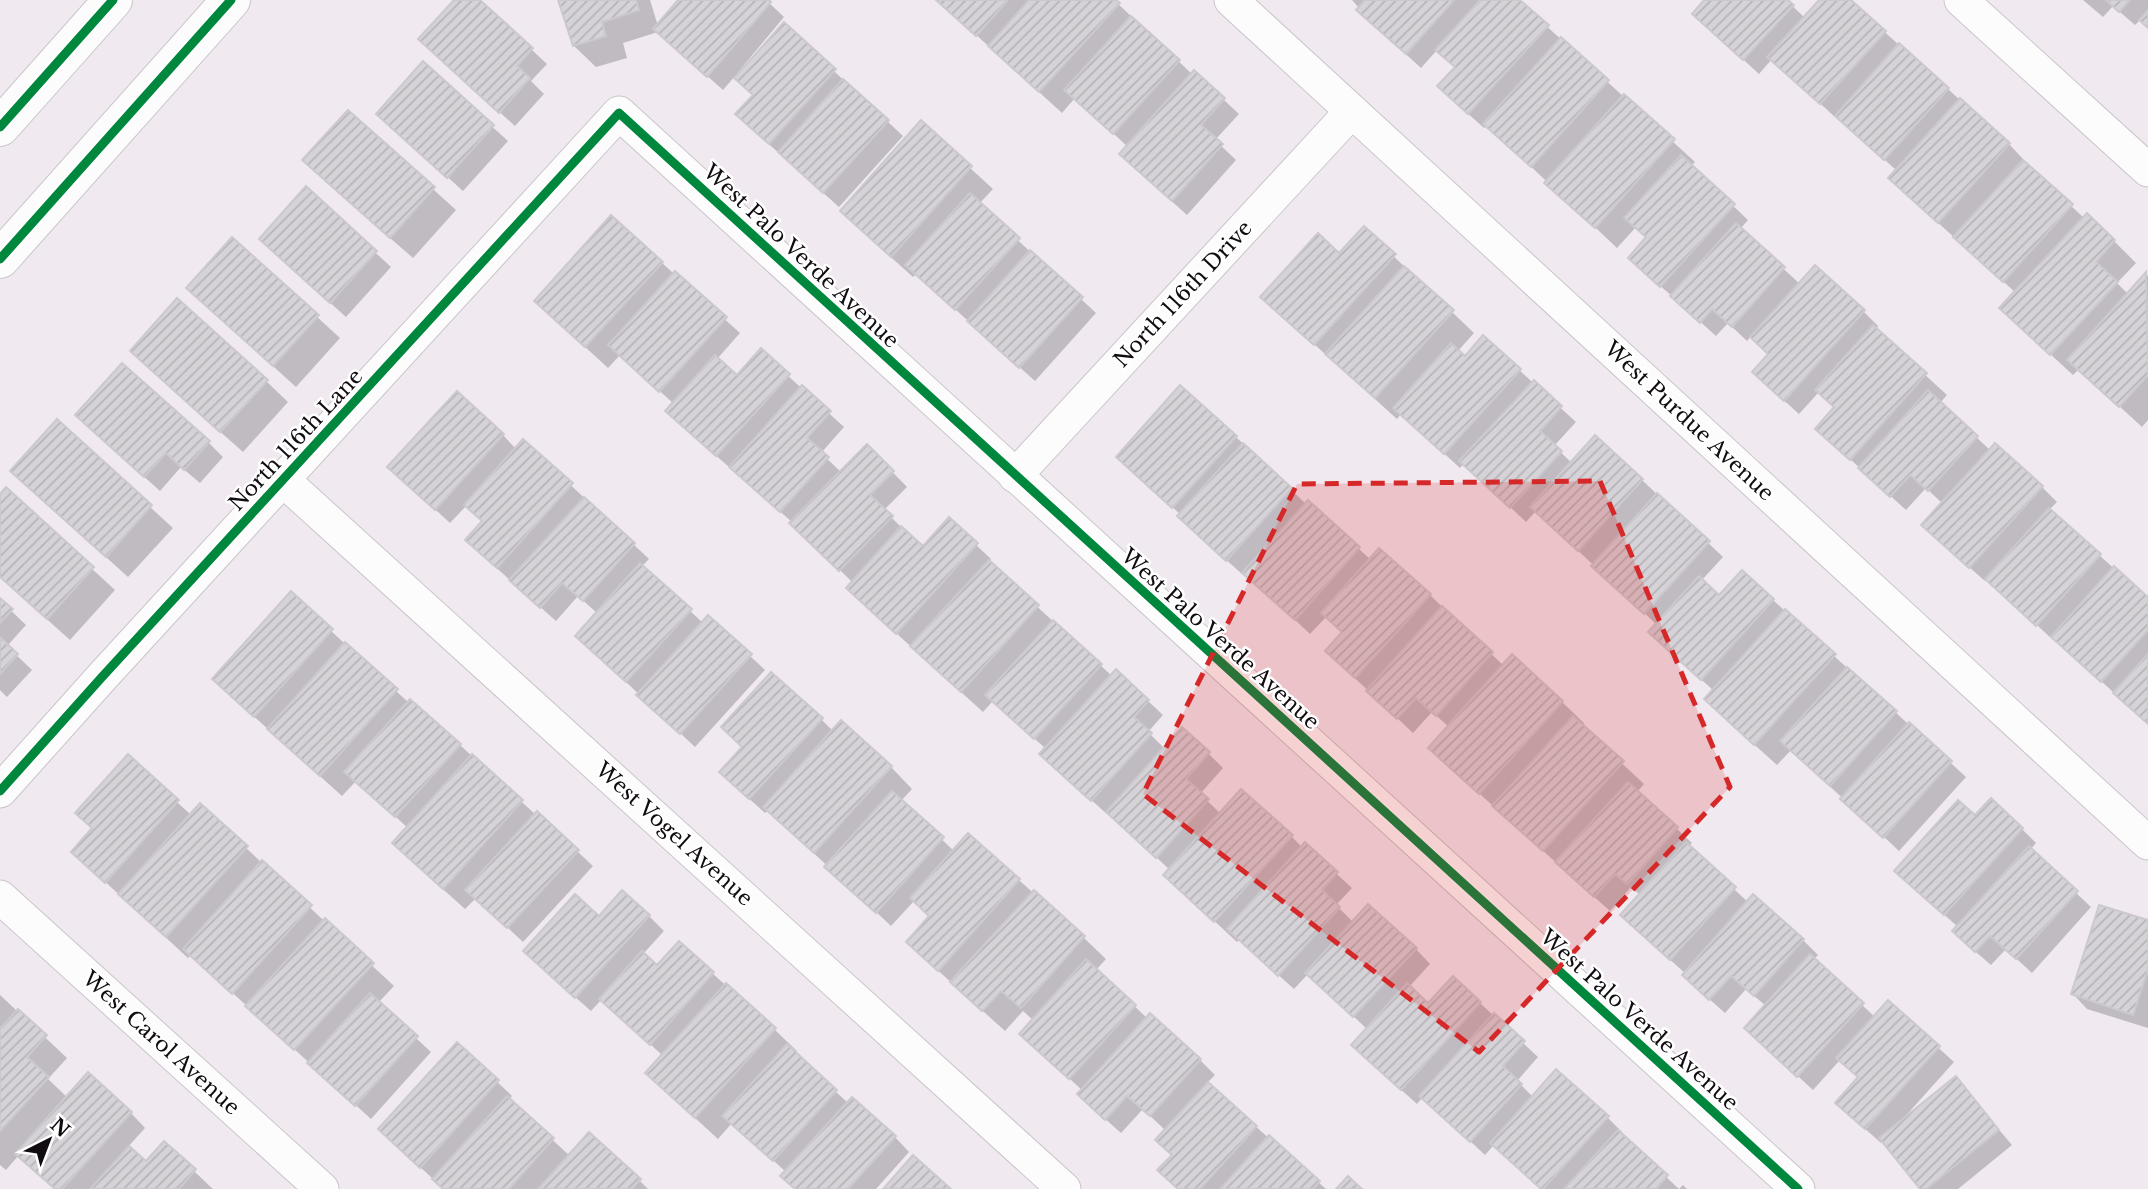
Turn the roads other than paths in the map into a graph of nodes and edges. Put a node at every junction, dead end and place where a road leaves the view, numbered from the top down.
1 (113, 0) edge
2 (231, 0) edge
3 (1231, 0) edge
4 (1961, 0) edge
5 (1352, 111) junction
6 (619, 113) joint
7 (0, 127) edge
8 (2148, 170) edge
9 (0, 259) edge
10 (1016, 476) junction
11 (284, 480) junction
12 (0, 792) edge
13 (2148, 843) edge
14 (0, 897) edge
15 (322, 1189) edge
16 (1064, 1189) edge
17 (1798, 1189) edge

1 - 7 street
2 - 9 street
3 - 5 street, West Purdue Avenue
4 - 8 street
5 - 10 street, North 116th Drive
5 - 13 street, West Purdue Avenue
6 - 10 street, West Palo Verde Avenue
6 - 11 street, North 116th Lane
10 - 17 street, West Palo Verde Avenue
11 - 12 street, North 116th Lane
11 - 16 street, West Vogel Avenue
14 - 15 street, West Carol Avenue

